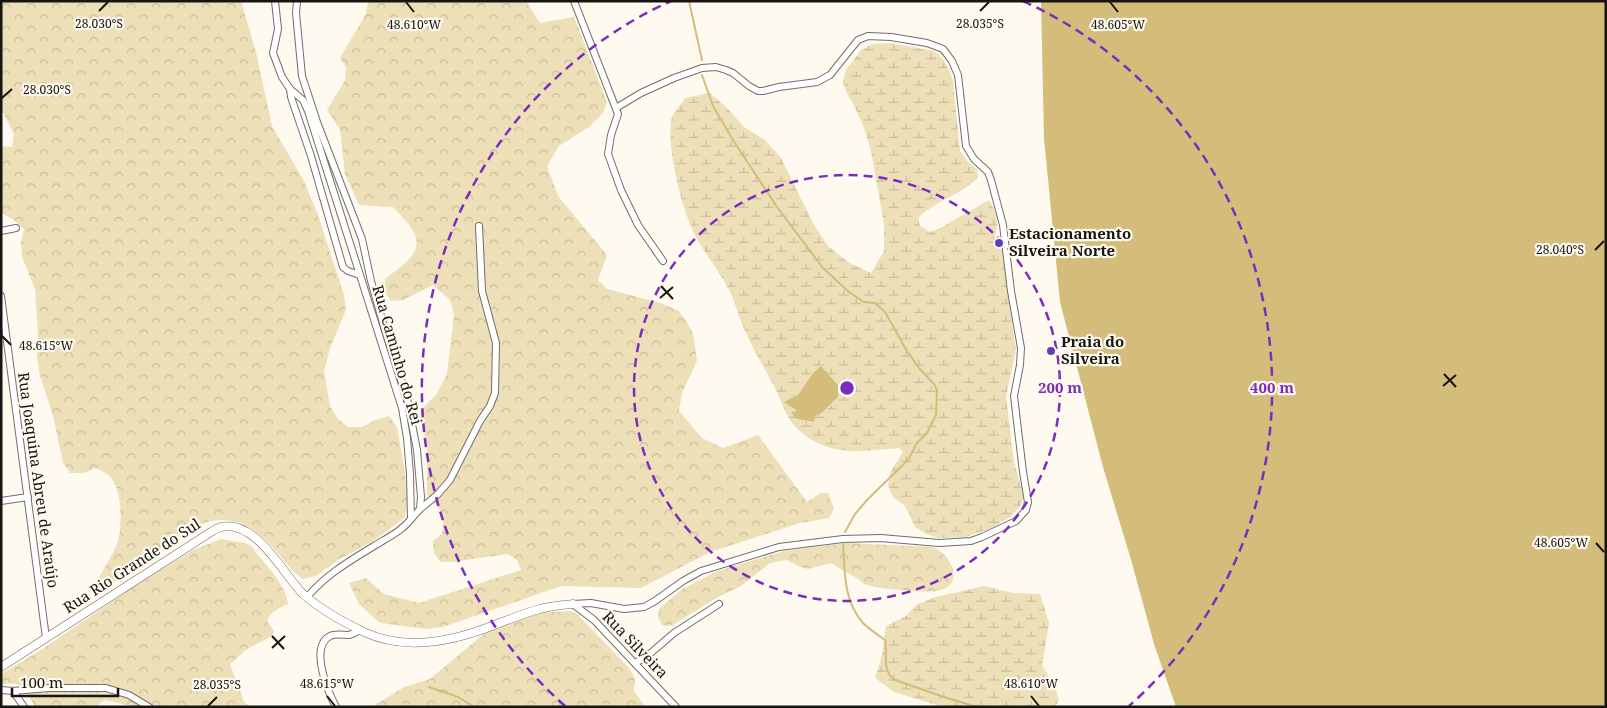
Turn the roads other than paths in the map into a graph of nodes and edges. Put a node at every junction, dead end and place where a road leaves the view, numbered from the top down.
1 (275, 1) edge
2 (297, 1) edge
3 (574, 1) edge
4 (290, 89) junction
5 (616, 108) junction
6 (479, 226) dead end
7 (16, 228) dead end
8 (1, 231) edge
9 (662, 261) dead end
10 (360, 276) junction
11 (1, 296) edge
12 (28, 497) junction
13 (1, 501) edge
14 (420, 509) junction
15 (411, 519) junction
16 (307, 597) junction
17 (573, 604) junction
18 (719, 604) dead end
19 (360, 630) junction
20 (46, 638) junction
21 (635, 663) junction
22 (1, 667) edge
23 (1, 690) edge
24 (13, 691) junction
25 (24, 707) edge
26 (149, 707) edge
27 (336, 707) edge
28 (676, 707) edge

1 - 4 street, Rua Caminho do Rei
2 - 14 street
3 - 5 street
4 - 10 street
4 - 10 street, Rua Caminho do Rei
5 - 9 street
5 - 17 street
6 - 14 street
7 - 8 street
10 - 15 street, Rua Caminho do Rei
11 - 12 street, Rua Joaquina Abreu de Araújo
12 - 13 street
12 - 20 street, Rua Joaquina Abreu de Araújo
14 - 15 street
15 - 16 street
16 - 19 street, Rua Rio Grande do Sul
16 - 20 street, Rua Rio Grande do Sul
17 - 19 street, Rua Rio Grande do Sul
17 - 21 street, Rua Silveira
18 - 21 street
19 - 27 street
20 - 22 street, Rua Rio Grande do Sul
21 - 28 street, Rua Silveira
23 - 24 street
24 - 25 street
24 - 26 street

